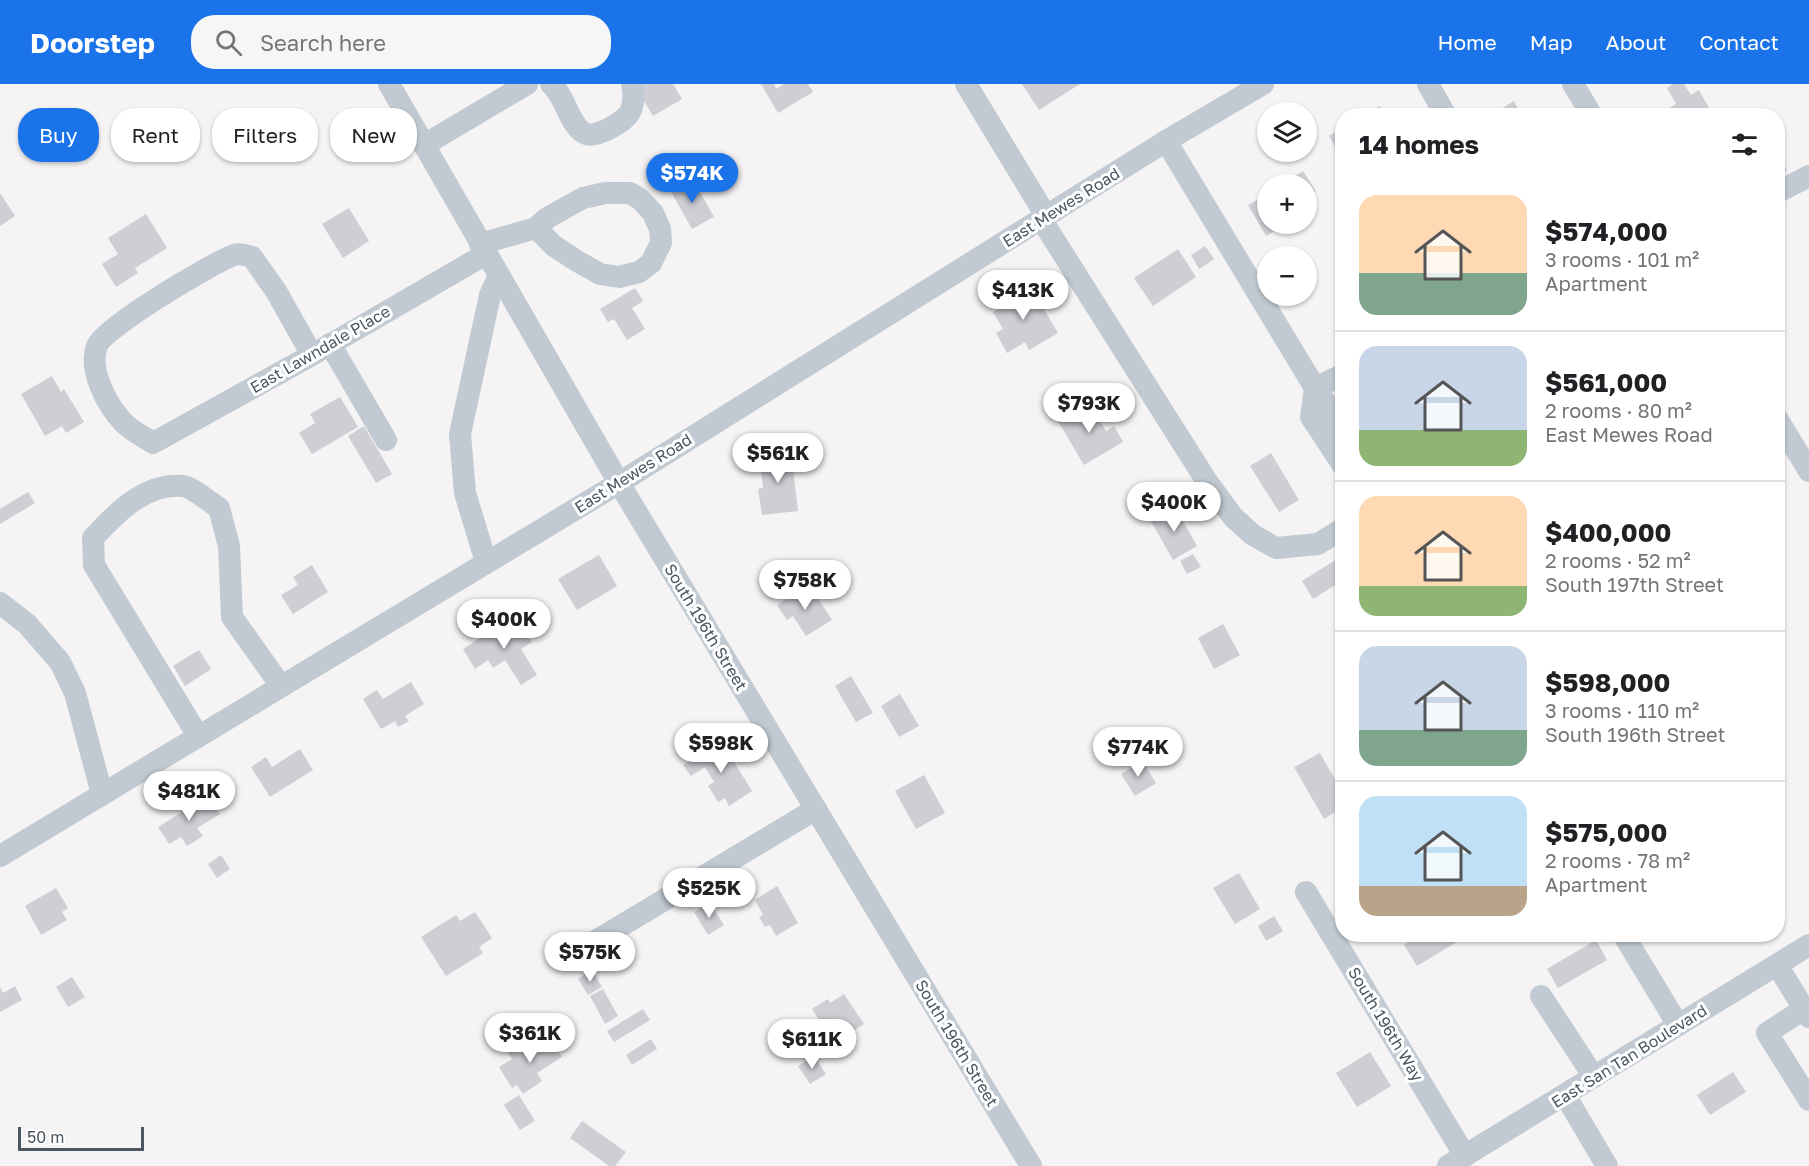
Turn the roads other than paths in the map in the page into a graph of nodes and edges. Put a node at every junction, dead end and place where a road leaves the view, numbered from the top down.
1 (389, 84) edge
2 (528, 84) edge
3 (551, 84) edge
4 (632, 84) edge
5 (966, 84) edge
6 (1263, 84) edge
7 (1428, 84) edge
8 (1573, 84) edge
9 (1442, 108) edge
10 (1587, 108) edge
11 (1166, 141) junction
12 (424, 145) junction
13 (1809, 176) edge
14 (1785, 188) edge
15 (1044, 217) junction
16 (536, 228) junction
17 (483, 249) junction
18 (499, 276) junction
19 (321, 350) junction
20 (1335, 378) edge
21 (1315, 388) junction
22 (1335, 415) edge
23 (1785, 432) edge
24 (386, 440) dead end
25 (1335, 453) edge
26 (1809, 471) edge
27 (619, 483) junction
28 (1335, 533) edge
29 (486, 562) junction
30 (0, 603) edge
31 (281, 686) junction
32 (198, 736) junction
33 (102, 795) junction
34 (816, 810) junction
35 (0, 856) edge
36 (1306, 892) dead end
37 (1628, 942) edge
38 (1809, 945) edge
39 (564, 960) dead end
40 (1777, 965) junction
41 (1541, 996) dead end
42 (1807, 1013) edge
43 (1678, 1025) junction
44 (1594, 1077) junction
45 (1565, 1095) junction
46 (1809, 1100) edge
47 (1457, 1161) edge
48 (1031, 1166) edge
49 (1607, 1166) edge

1 - 12 street, South 196th Street
2 - 12 street
3 - 4 street
5 - 15 street
6 - 11 street, East Mewes Road
7 - 9 street
8 - 10 street
11 - 15 street, East Mewes Road
11 - 21 street
12 - 17 street, South 196th Street
13 - 14 street
15 - 27 street, East Mewes Road
15 - 28 street
16 - 16 street
16 - 17 street, East Lawndale Place
17 - 18 street, South 196th Street
17 - 19 street, East Lawndale Place
18 - 27 street, South 196th Street
18 - 29 street
19 - 19 street, East Lawndale Place
19 - 24 street
20 - 21 street
21 - 22 street
21 - 25 street
23 - 26 street
27 - 29 street, East Mewes Road
27 - 34 street, South 196th Street
29 - 31 street, East Mewes Road
30 - 33 street
31 - 32 street, East Mewes Road
31 - 32 street
32 - 33 street, East Mewes Road
33 - 35 street, East Mewes Road
34 - 39 street
34 - 48 street, South 196th Street
36 - 47 street, South 196th Way
37 - 43 street
38 - 40 street, East San Tan Boulevard
40 - 42 street
40 - 43 street, East San Tan Boulevard
41 - 44 street
42 - 46 street
43 - 44 street, East San Tan Boulevard
44 - 45 street, East San Tan Boulevard
45 - 47 street, East San Tan Boulevard
45 - 49 street

